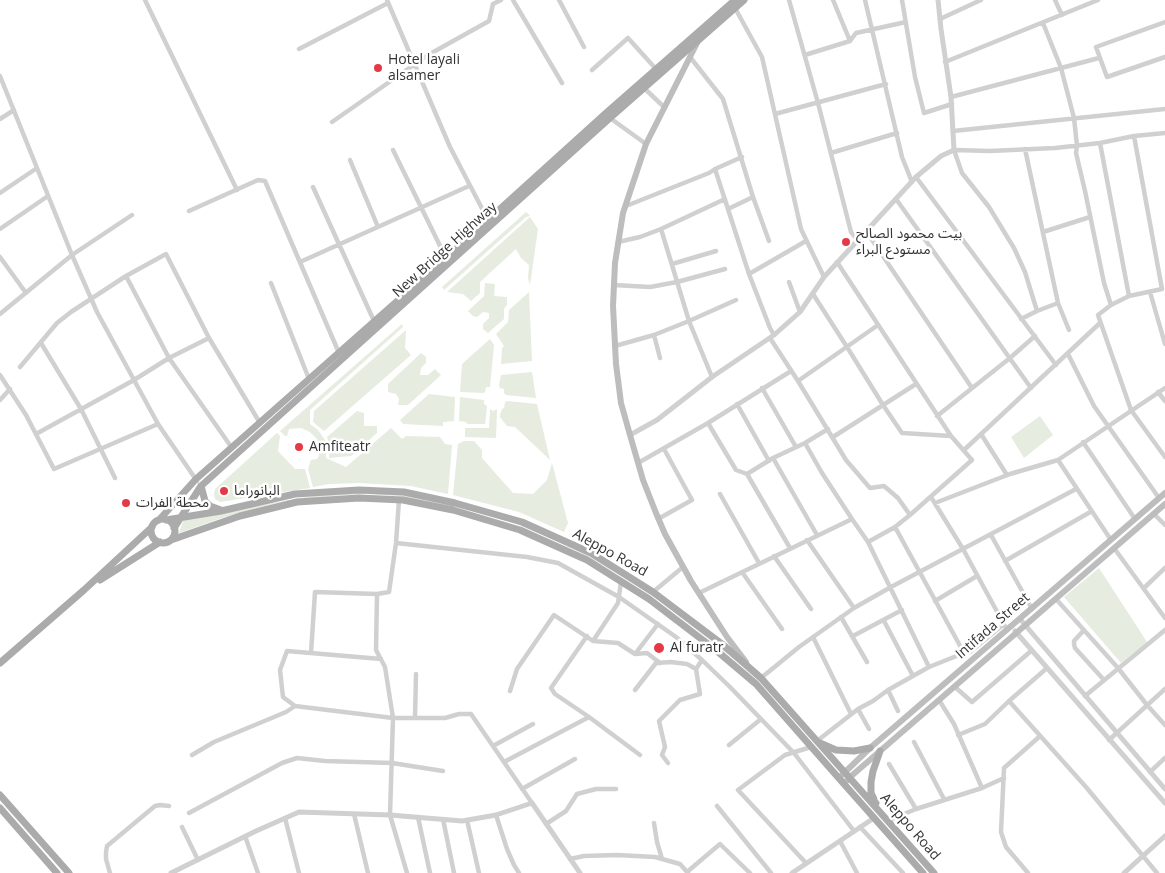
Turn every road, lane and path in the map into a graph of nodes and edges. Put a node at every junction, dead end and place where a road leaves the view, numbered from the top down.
1 (145, 0) edge
2 (501, 0) edge
3 (513, 0) edge
4 (559, 0) edge
5 (744, 0) edge
6 (789, 0) edge
7 (833, 0) edge
8 (865, 0) edge
9 (902, 0) edge
10 (938, 0) edge
11 (981, 0) edge
12 (1055, 0) edge
13 (1098, 0) edge
14 (388, 1) edge
15 (735, 4) edge
16 (1062, 15) junction
17 (940, 19) junction
18 (906, 22) junction
19 (1165, 22) edge
20 (1043, 23) junction
21 (871, 30) junction
22 (850, 41) junction
23 (697, 42) junction
24 (584, 47) dead end
25 (299, 49) dead end
26 (805, 55) junction
27 (690, 57) junction
28 (1165, 57) edge
29 (1100, 58) junction
30 (945, 62) junction
31 (415, 65) junction
32 (1060, 68) junction
33 (656, 69) junction
34 (592, 70) dead end
35 (0, 76) edge
36 (562, 83) dead end
37 (886, 84) junction
38 (644, 88) junction
39 (951, 98) junction
40 (818, 103) junction
41 (952, 104) junction
42 (664, 107) junction
43 (1165, 109) edge
44 (14, 110) junction
45 (775, 114) junction
46 (610, 118) junction
47 (1074, 118) junction
48 (0, 119) edge
49 (332, 122) dead end
50 (953, 131) junction
51 (897, 133) junction
52 (1165, 133) edge
53 (1134, 136) junction
54 (1100, 143) junction
55 (646, 144) junction
56 (1077, 146) junction
57 (1025, 149) junction
58 (394, 150) dead end
59 (954, 150) junction
60 (830, 153) junction
61 (742, 157) junction
62 (350, 160) dead end
63 (37, 168) junction
64 (715, 169) junction
65 (914, 179) junction
66 (469, 186) junction
67 (313, 187) dead end
68 (237, 190) junction
69 (0, 193) edge
70 (48, 196) junction
71 (754, 196) junction
72 (725, 199) junction
73 (896, 199) junction
74 (626, 206) junction
75 (421, 208) junction
76 (728, 209) junction
77 (189, 210) dead end
78 (132, 215) dead end
79 (1090, 217) junction
80 (488, 220) junction
81 (378, 227) junction
82 (661, 229) junction
83 (0, 230) edge
84 (866, 231) junction
85 (1043, 232) junction
86 (857, 240) junction
87 (769, 241) dead end
88 (806, 241) junction
89 (618, 242) junction
90 (340, 245) junction
91 (716, 251) dead end
92 (72, 255) junction
93 (0, 257) edge
94 (446, 258) junction
95 (300, 262) junction
96 (837, 262) junction
97 (672, 264) junction
98 (725, 269) dead end
99 (749, 274) junction
100 (126, 276) junction
101 (824, 277) junction
102 (677, 282) junction
103 (789, 282) dead end
104 (271, 283) dead end
105 (614, 285) junction
106 (1150, 292) junction
107 (26, 293) junction
108 (813, 294) junction
109 (1130, 296) junction
110 (91, 298) junction
111 (736, 300) dead end
112 (1058, 303) junction
113 (1111, 305) junction
114 (1038, 311) junction
115 (800, 312) junction
116 (0, 314) edge
117 (1022, 319) junction
118 (374, 321) junction
119 (689, 321) junction
120 (1100, 323) junction
121 (878, 324) junction
122 (1069, 330) dead end
123 (654, 334) junction
124 (1035, 336) junction
125 (772, 337) junction
126 (209, 338) junction
127 (41, 342) junction
128 (1165, 344) edge
129 (615, 346) junction
130 (848, 346) junction
131 (339, 353) junction
132 (1068, 354) junction
133 (169, 358) junction
134 (660, 358) dead end
135 (1010, 358) junction
136 (1056, 365) junction
137 (20, 367) dead end
138 (791, 371) junction
139 (0, 375) edge
140 (712, 377) junction
141 (309, 379) junction
142 (134, 380) junction
143 (798, 381) junction
144 (916, 384) junction
145 (762, 388) junction
146 (972, 388) junction
147 (1031, 388) junction
148 (1165, 388) edge
149 (10, 389) junction
150 (1158, 392) junction
151 (0, 400) edge
152 (1165, 401) edge
153 (737, 404) junction
154 (883, 405) junction
155 (81, 409) junction
156 (1131, 410) junction
157 (938, 416) junction
158 (260, 423) junction
159 (708, 423) junction
160 (158, 424) junction
161 (1109, 425) junction
162 (828, 429) junction
163 (36, 434) junction
164 (981, 434) junction
165 (630, 435) junction
166 (951, 436) junction
167 (833, 437) junction
168 (1083, 442) junction
169 (805, 443) junction
170 (796, 447) junction
171 (100, 448) junction
172 (232, 448) junction
173 (664, 449) junction
174 (964, 450) junction
175 (1165, 457) edge
176 (771, 460) junction
177 (1058, 460) junction
178 (638, 463) junction
179 (747, 474) junction
180 (1007, 475) junction
181 (115, 478) dead end
182 (198, 483) junction
183 (1076, 489) junction
184 (720, 494) dead end
185 (1162, 496) edge
186 (931, 497) junction
187 (399, 500) junction
188 (935, 503) junction
189 (1165, 504) edge
190 (221, 510) junction
191 (1092, 512) junction
192 (1154, 514) junction
193 (910, 515) junction
194 (180, 518) junction
195 (658, 519) junction
196 (852, 519) junction
197 (1135, 519) junction
198 (163, 520) junction
199 (1165, 525) edge
200 (152, 527) junction
201 (895, 527) junction
202 (174, 528) junction
203 (817, 535) junction
204 (991, 535) junction
205 (171, 540) junction
206 (807, 540) junction
207 (1111, 540) junction
208 (160, 542) junction
209 (868, 542) junction
210 (396, 543) junction
211 (790, 548) junction
212 (1114, 548) junction
213 (964, 549) junction
214 (774, 556) junction
215 (1006, 562) junction
216 (759, 564) junction
217 (683, 567) junction
218 (1165, 568) edge
219 (742, 572) junction
220 (919, 572) junction
221 (977, 576) junction
222 (621, 582) junction
223 (891, 587) junction
224 (1144, 588) junction
225 (84, 590) junction
226 (653, 592) junction
227 (699, 593) junction
228 (377, 594) junction
229 (619, 597) junction
230 (1056, 598) junction
231 (934, 601) junction
232 (854, 608) junction
233 (811, 609) dead end
234 (1032, 609) junction
235 (902, 610) junction
236 (841, 617) junction
237 (1165, 618) edge
238 (1020, 619) junction
239 (884, 621) junction
240 (658, 624) junction
241 (1025, 625) junction
242 (1007, 627) junction
243 (782, 629) dead end
244 (1084, 630) junction
245 (1165, 630) edge
246 (1016, 633) junction
247 (587, 636) junction
248 (852, 636) junction
249 (814, 638) junction
250 (593, 641) junction
251 (1031, 650) junction
252 (311, 653) junction
253 (964, 653) junction
254 (635, 654) junction
255 (381, 659) junction
256 (702, 660) junction
257 (867, 662) dead end
258 (660, 663) junction
259 (0, 664) edge
260 (929, 667) junction
261 (1047, 668) junction
262 (1118, 668) junction
263 (752, 669) junction
264 (696, 670) junction
265 (416, 674) dead end
266 (913, 676) junction
267 (761, 678) junction
268 (1104, 680) junction
269 (954, 687) junction
270 (1165, 689) edge
271 (635, 690) dead end
272 (888, 690) junction
273 (510, 691) dead end
274 (1085, 696) junction
275 (940, 700) junction
276 (1009, 701) junction
277 (1147, 705) junction
278 (296, 706) junction
279 (858, 709) junction
280 (898, 711) dead end
281 (851, 714) junction
282 (588, 717) junction
283 (393, 718) junction
284 (415, 718) junction
285 (760, 719) junction
286 (533, 724) dead end
287 (1165, 725) edge
288 (869, 729) dead end
289 (1117, 733) junction
290 (958, 735) junction
291 (1039, 736) junction
292 (1109, 740) junction
293 (914, 742) dead end
294 (814, 744) junction
295 (730, 745) dead end
296 (493, 746) junction
297 (870, 748) junction
298 (880, 751) junction
299 (794, 753) junction
300 (640, 754) dead end
301 (192, 755) dead end
302 (1165, 758) edge
303 (574, 759) dead end
304 (504, 762) junction
305 (392, 763) junction
306 (668, 763) dead end
307 (889, 764) dead end
308 (443, 771) dead end
309 (1150, 772) junction
310 (847, 775) junction
311 (838, 778) junction
312 (1004, 778) junction
313 (844, 784) junction
314 (522, 788) junction
315 (982, 788) junction
316 (616, 789) dead end
317 (1165, 789) edge
318 (0, 795) edge
319 (944, 799) junction
320 (532, 803) junction
321 (1165, 803) edge
322 (169, 806) dead end
323 (717, 806) dead end
324 (0, 808) edge
325 (916, 809) junction
326 (881, 812) junction
327 (189, 813) dead end
328 (354, 814) junction
329 (390, 815) junction
330 (496, 816) junction
331 (285, 818) junction
332 (418, 818) junction
333 (874, 818) junction
334 (443, 819) junction
335 (467, 820) junction
336 (889, 822) junction
337 (654, 823) dead end
338 (546, 824) junction
339 (860, 826) junction
340 (182, 827) dead end
341 (854, 831) junction
342 (245, 836) junction
343 (1165, 836) edge
344 (840, 840) junction
345 (1143, 857) junction
346 (570, 859) junction
347 (662, 859) junction
348 (198, 860) junction
349 (806, 863) junction
350 (687, 872) edge
351 (57, 873) edge
352 (69, 873) edge
353 (110, 873) edge
354 (171, 873) edge
355 (258, 873) edge
356 (299, 873) edge
357 (368, 873) edge
358 (407, 873) edge
359 (430, 873) edge
360 (454, 873) edge
361 (479, 873) edge
362 (519, 873) edge
363 (580, 873) edge
364 (750, 873) edge
365 (771, 873) edge
366 (792, 873) edge
367 (857, 873) edge
368 (903, 873) edge
369 (923, 873) edge
370 (934, 873) edge
371 (1028, 873) edge
372 (1124, 873) edge
373 (1158, 873) edge

1 - 68 street
2 - 31 street
3 - 36 street
4 - 24 street
5 - 15 main road, New Bridge Highway
6 - 26 street
7 - 22 street
8 - 21 street
9 - 18 street
10 - 17 street
11 - 17 street
12 - 16 street
13 - 16 street
14 - 25 street
14 - 31 street
15 - 23 main road, New Bridge Highway
15 - 33 main road, New Bridge Highway
15 - 45 street
16 - 20 street
17 - 30 street
18 - 21 street
18 - 41 street
19 - 29 street
20 - 30 street
20 - 32 street
21 - 22 street
21 - 37 street
22 - 26 street
23 - 27 main road
23 - 38 main road, New Bridge Highway
26 - 40 street
27 - 42 main road
27 - 61 street
28 - 29 street
29 - 32 street
30 - 39 street
31 - 49 street
31 - 66 street
32 - 39 street
32 - 47 street
33 - 34 street
33 - 80 main road, New Bridge Highway
35 - 44 street
37 - 40 street
37 - 51 street
38 - 42 street
38 - 46 main road, New Bridge Highway
39 - 41 street
40 - 45 street
40 - 60 street
41 - 50 street
42 - 55 main road
43 - 47 street
44 - 48 street
44 - 63 street
45 - 88 street
46 - 55 street
46 - 182 main road, New Bridge Highway
47 - 50 street
47 - 56 street
50 - 59 street
51 - 60 street
51 - 65 street
52 - 53 street
53 - 54 street
53 - 106 street
54 - 56 street
54 - 109 street
55 - 74 main road
56 - 57 street
56 - 79 street
57 - 59 street
57 - 85 street
58 - 75 street
59 - 65 street
59 - 114 street
60 - 86 street
61 - 64 street
61 - 71 street
62 - 81 street
63 - 69 street
63 - 70 street
64 - 72 street
64 - 74 street
65 - 73 street
65 - 117 street
66 - 75 street
66 - 80 street
67 - 90 street
68 - 77 street
68 - 95 street
70 - 83 street
70 - 92 street
71 - 76 street
71 - 87 street
72 - 76 street
72 - 82 street
73 - 84 street
73 - 135 street
74 - 89 main road
75 - 81 street
75 - 94 street
76 - 99 street
78 - 92 street
79 - 85 street
79 - 113 street
80 - 94 main road, New Bridge Highway
81 - 90 street
82 - 89 street
82 - 97 street
84 - 86 street
84 - 146 street
85 - 112 street
86 - 96 street
88 - 99 street
88 - 101 street
89 - 105 main road
90 - 95 street
90 - 118 street
91 - 97 street
92 - 107 street
92 - 110 street
93 - 107 street
94 - 118 main road, New Bridge Highway
95 - 131 street
96 - 101 street
96 - 121 street
97 - 102 street
98 - 102 street
99 - 125 street
100 - 110 street
100 - 126 street
100 - 133 street
101 - 108 street
102 - 105 street
102 - 119 street
103 - 115 street
104 - 141 street
105 - 129 main road
106 - 109 street
106 - 128 street
107 - 116 street
108 - 115 street
108 - 130 street
109 - 113 street
110 - 127 street
110 - 142 street
111 - 119 street
112 - 114 street
112 - 122 street
113 - 120 street
114 - 117 street
115 - 125 street
117 - 124 street
118 - 131 main road, New Bridge Highway
119 - 123 street
119 - 140 street
120 - 132 street
120 - 156 street
121 - 130 street
121 - 144 street
123 - 129 street
123 - 134 street
124 - 135 street
124 - 136 street
125 - 138 street
125 - 140 street
126 - 133 street
126 - 158 street
127 - 137 street
127 - 155 street
129 - 165 main road
130 - 143 street
130 - 154 street
131 - 141 main road, New Bridge Highway
132 - 136 street
132 - 161 street
133 - 142 street
133 - 172 street
135 - 146 street
135 - 147 street
136 - 147 street
138 - 143 street
138 - 145 street
139 - 149 street
140 - 165 street
141 - 158 main road, New Bridge Highway
142 - 155 street
142 - 160 street
143 - 162 street
144 - 154 street
144 - 157 street
145 - 153 street
145 - 170 street
146 - 157 street
147 - 164 street
148 - 150 street
149 - 151 street
149 - 163 street
150 - 152 street
150 - 156 street
153 - 159 street
153 - 176 street
154 - 166 street
154 - 167 street
155 - 163 street
155 - 171 street
156 - 161 street
156 - 175 street
157 - 166 street
158 - 172 main road, New Bridge Highway
159 - 173 street
159 - 179 street
160 - 171 street
160 - 182 street
161 - 168 street
161 - 185 street
162 - 167 street
162 - 169 street
163 - 171 street
164 - 174 street
164 - 180 street
165 - 178 main road
166 - 174 street
167 - 193 street
168 - 177 street
168 - 197 street
169 - 170 street
169 - 196 street
170 - 176 street
171 - 181 street
172 - 182 main road, New Bridge Highway
173 - 178 street
173 - 195 street
174 - 186 street
176 - 179 street
176 - 203 street
177 - 180 street
177 - 183 street
178 - 195 main road
179 - 211 street
180 - 188 street
182 - 190 main road
182 - 194 main road, New Bridge Highway
182 - 198 main road, New Bridge Highway
183 - 191 street
183 - 204 street
184 - 216 street
185 - 197 main road, Intifada Street
186 - 188 street
186 - 193 street
187 - 205 main road, Aleppo Road
187 - 210 street
187 - 222 main road, Aleppo Road
188 - 213 street
189 - 192 main road, Intifada Street
190 - 194 main road, Aleppo Road
190 - 226 main road, Aleppo Road
191 - 207 street
191 - 215 street
192 - 199 street
192 - 212 main road, Intifada Street
193 - 201 street
194 - 198 main road, Aleppo Road
194 - 202 main road, New Bridge Highway
195 - 217 main road
196 - 203 street
196 - 209 street
197 - 207 main road, Intifada Street
198 - 200 main road
198 - 202 main road
200 - 208 main road
200 - 225 main road
201 - 209 street
201 - 220 street
202 - 205 main road
203 - 206 street
204 - 213 street
204 - 215 street
205 - 208 main road
206 - 211 street
206 - 232 street
207 - 234 main road, Intifada Street
208 - 225 main road
209 - 223 street
210 - 228 street
210 - 229 street
211 - 214 street
212 - 224 street
212 - 230 main road, Intifada Street
213 - 220 street
213 - 221 street
214 - 216 street
214 - 233 street
215 - 234 street
216 - 219 street
217 - 226 street
217 - 227 main road
218 - 224 street
219 - 227 street
219 - 243 street
220 - 223 street
220 - 231 street
221 - 231 street
221 - 242 street
222 - 229 street
222 - 294 main road, Aleppo Road
223 - 232 street
223 - 235 street
224 - 237 street
225 - 259 main road
226 - 263 main road, Aleppo Road
227 - 263 main road
228 - 252 street
228 - 255 street
229 - 240 street
229 - 250 street
230 - 241 main road, Intifada Street
230 - 244 street
231 - 253 street
232 - 236 street
234 - 238 main road, Intifada Street
235 - 239 street
235 - 260 street
236 - 248 street
236 - 249 street
238 - 241 street
238 - 242 main road, Intifada Street
239 - 248 street
239 - 266 street
240 - 254 street
240 - 256 street
241 - 246 main road, Intifada Street
241 - 274 street
242 - 246 street
242 - 253 street
242 - 297 main road, Intifada Street
244 - 262 street
244 - 268 street
245 - 262 street
246 - 251 street
246 - 269 main road, Intifada Street
247 - 250 street
247 - 273 street
247 - 282 street
248 - 257 street
249 - 267 street
249 - 281 street
250 - 254 street
251 - 261 street
251 - 269 street
252 - 255 street
252 - 278 street
253 - 260 street
254 - 258 street
255 - 283 street
256 - 264 street
256 - 285 street
258 - 264 street
258 - 271 street
260 - 266 street
261 - 276 street
261 - 292 street
262 - 268 street
262 - 277 street
263 - 267 main road, Aleppo Road
264 - 306 street
265 - 284 street
266 - 272 street
267 - 294 main road, Aleppo Road
268 - 274 street
269 - 275 main road, Intifada Street
270 - 277 street
272 - 279 street
272 - 280 street
274 - 289 street
275 - 290 street
275 - 298 main road, Intifada Street
276 - 290 street
276 - 291 street
277 - 287 street
277 - 289 street
278 - 283 street
278 - 301 street
279 - 281 street
279 - 288 street
281 - 294 street
282 - 300 street
282 - 304 street
283 - 284 street
283 - 305 street
284 - 296 street
285 - 295 street
285 - 299 street
286 - 296 street
289 - 292 street
289 - 309 street
290 - 315 street
291 - 312 street
291 - 345 street
292 - 321 street
293 - 319 street
294 - 297 main road
294 - 299 street
294 - 310 main road, Aleppo Road
294 - 311 main road, Aleppo Road
296 - 304 street
297 - 310 main road, Intifada Street
298 - 310 main road, Intifada Street
298 - 326 main road
299 - 341 street
299 - 349 street
302 - 309 street
303 - 314 street
304 - 314 street
305 - 308 street
305 - 327 street
305 - 329 street
307 - 325 street
309 - 317 street
310 - 311 main road, Intifada Street
310 - 313 main road, Intifada Street
310 - 326 main road, Aleppo Road
311 - 313 main road, Aleppo Road
312 - 315 street
312 - 371 street
313 - 333 main road, Aleppo Road
314 - 320 street
315 - 319 street
316 - 338 street
318 - 352 main road
319 - 325 street
320 - 330 street
320 - 338 street
322 - 353 street
323 - 365 street
324 - 351 main road
325 - 336 street
326 - 336 main road, Aleppo Road
328 - 329 street
328 - 331 street
328 - 357 street
329 - 332 street
329 - 358 street
330 - 335 street
330 - 362 street
331 - 342 street
331 - 356 street
332 - 334 street
332 - 359 street
333 - 339 street
333 - 369 main road, Aleppo Road
334 - 335 street
334 - 360 street
335 - 361 street
336 - 370 main road, Aleppo Road
337 - 347 street
338 - 346 street
339 - 341 street
339 - 368 street
340 - 348 street
341 - 344 street
342 - 348 street
342 - 355 street
343 - 345 street
344 - 349 street
344 - 367 street
345 - 372 street
345 - 373 street
346 - 347 street
346 - 363 street
347 - 350 street
348 - 354 street
349 - 366 street
350 - 364 street

